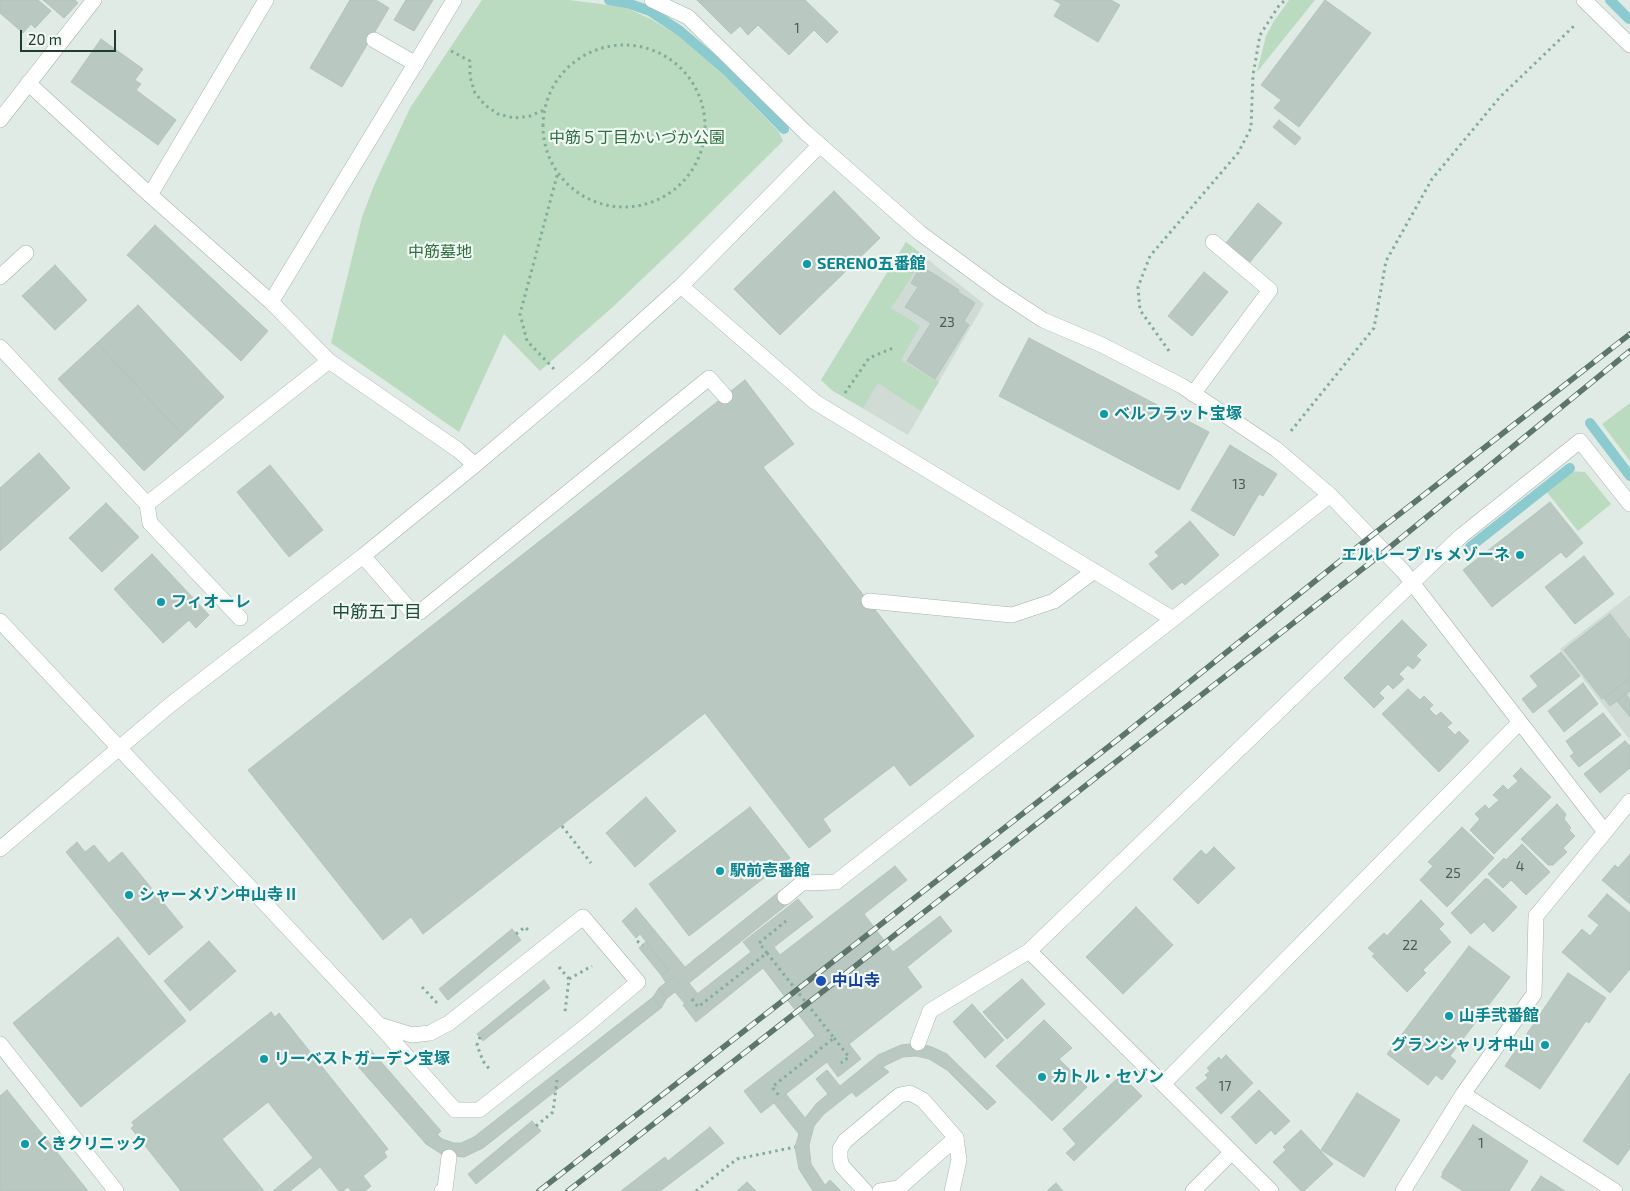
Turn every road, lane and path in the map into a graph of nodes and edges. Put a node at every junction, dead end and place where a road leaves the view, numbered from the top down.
1 (94, 0) edge
2 (266, 0) edge
3 (454, 0) edge
4 (652, 0) edge
5 (1285, 0) edge
6 (1589, 4) edge
7 (374, 40) dead end
8 (1630, 45) edge
9 (470, 61) dead end
10 (416, 64) junction
11 (28, 83) junction
12 (545, 110) junction
13 (0, 120) edge
14 (820, 145) junction
15 (558, 172) junction
16 (150, 195) junction
17 (1213, 242) dead end
18 (26, 253) dead end
19 (0, 277) edge
20 (681, 286) junction
21 (271, 302) junction
22 (0, 347) edge
23 (893, 348) dead end
24 (328, 361) junction
25 (556, 371) dead end
26 (1187, 390) junction
27 (725, 396) dead end
28 (832, 412) junction
29 (1276, 449) junction
30 (475, 465) junction
31 (1330, 495) junction
32 (147, 504) junction
33 (1630, 504) edge
34 (364, 556) junction
35 (1094, 571) junction
36 (1411, 583) junction
37 (869, 601) dead end
38 (240, 618) dead end
39 (1173, 619) junction
40 (0, 620) edge
41 (1519, 723) junction
42 (121, 748) junction
43 (1630, 801) edge
44 (562, 826) dead end
45 (1605, 832) junction
46 (0, 849) edge
47 (591, 863) dead end
48 (785, 897) tunnel mouth
49 (775, 930) dead end
50 (1029, 951) junction
51 (767, 953) junction
52 (422, 987) dead end
53 (440, 998) dead end
54 (692, 999) dead end
55 (380, 1024) junction
56 (480, 1037) dead end
57 (834, 1038) junction
58 (918, 1043) dead end
59 (1, 1048) edge
60 (841, 1063) dead end
61 (1163, 1084) junction
62 (504, 1090) junction
63 (1462, 1094) junction
64 (781, 1098) dead end
65 (956, 1138) junction
66 (795, 1147) dead end
67 (1232, 1152) junction
68 (449, 1156) dead end
69 (116, 1191) edge
70 (442, 1191) edge
71 (696, 1191) edge
72 (865, 1191) edge
73 (880, 1191) edge
74 (952, 1191) edge
75 (1193, 1191) edge
76 (1271, 1191) edge
77 (1403, 1191) edge
78 (1615, 1191) edge

1 - 11 street
2 - 16 street
3 - 10 street
4 - 14 street
5 - 26 path
6 - 8 street
6 - 29 path
7 - 10 street
9 - 12 path
10 - 21 street
11 - 13 street
11 - 16 street
12 - 15 path
12 - 15 path
14 - 20 street
14 - 26 street
15 - 25 path
16 - 21 street
17 - 26 street
18 - 19 street
20 - 28 street
20 - 30 street
21 - 24 street
22 - 32 street
23 - 28 path
24 - 30 street
24 - 32 street
26 - 29 street
27 - 34 street
28 - 35 street
29 - 31 street
30 - 34 street
31 - 36 street
31 - 39 street
32 - 38 street
33 - 36 street
34 - 42 street
35 - 37 street
35 - 39 street
36 - 41 street
36 - 50 street
39 - 48 street
40 - 42 street
41 - 45 street
41 - 61 street
42 - 46 street
42 - 55 street
43 - 45 street
44 - 47 path
45 - 63 street
49 - 51 path
50 - 58 street
50 - 61 street
51 - 54 path
51 - 57 path
52 - 53 path
55 - 62 street
55 - 62 street
56 - 62 path
57 - 60 path
57 - 64 path
59 - 69 street
61 - 67 street
63 - 77 street
63 - 78 street
65 - 72 street
65 - 73 street
65 - 74 street
66 - 71 path
67 - 75 street
67 - 76 street
68 - 70 street

